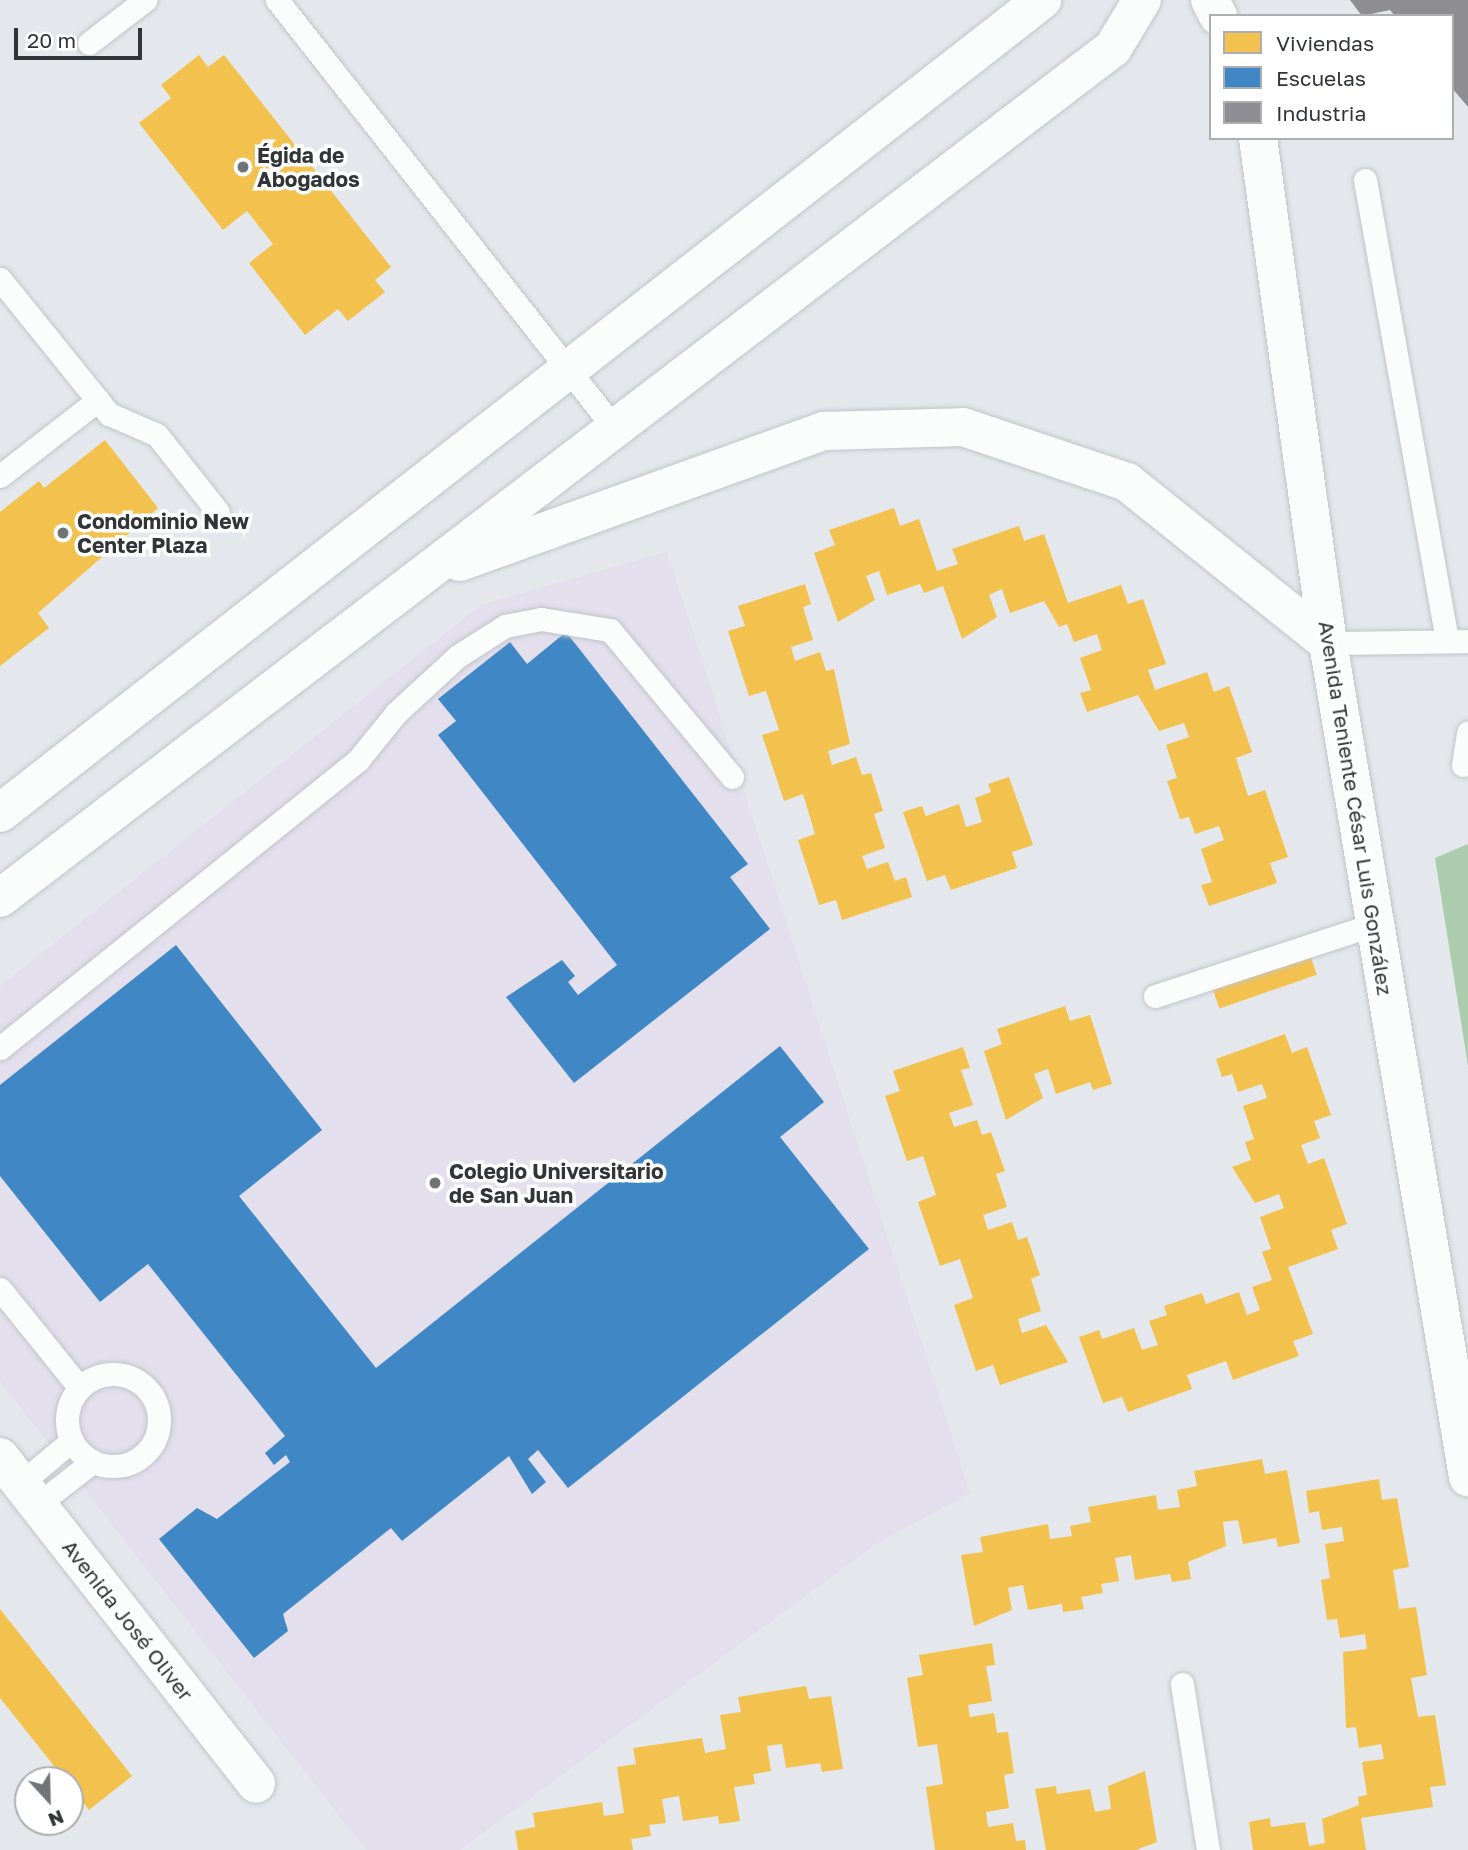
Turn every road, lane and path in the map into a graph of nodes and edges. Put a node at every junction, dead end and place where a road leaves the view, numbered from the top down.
1 (145, 0) edge
2 (277, 0) edge
3 (1042, 0) edge
4 (1142, 0) edge
5 (89, 43) dead end
6 (1258, 140) edge
7 (1365, 180) dead end
8 (0, 279) edge
9 (568, 370) junction
10 (98, 400) junction
11 (615, 429) junction
12 (0, 476) edge
13 (218, 512) dead end
14 (424, 575) junction
15 (1458, 641) edge
16 (1328, 643) junction
17 (1468, 732) edge
18 (1463, 765) dead end
19 (732, 777) dead end
20 (0, 813) edge
21 (0, 898) edge
22 (1375, 924) junction
23 (1155, 996) dead end
24 (0, 1048) edge
25 (0, 1289) edge
26 (79, 1387) junction
27 (71, 1441) junction
28 (92, 1462) junction
29 (1468, 1477) edge
30 (19, 1482) edge
31 (1182, 1684) dead end
32 (256, 1783) dead end
33 (1208, 1850) edge

1 - 5 lane
2 - 9 lane
3 - 9 street
4 - 11 street
6 - 16 street, Avenida Teniente César Luis González
7 - 15 lane
8 - 10 lane
9 - 11 lane
9 - 20 street
10 - 12 lane
10 - 13 lane
11 - 14 street
14 - 16 street
14 - 21 street
15 - 16 lane
16 - 22 street, Avenida Teniente César Luis González
17 - 18 lane
19 - 24 lane
22 - 23 lane
22 - 29 street, Avenida Teniente César Luis González
25 - 26 lane
26 - 27 lane
26 - 28 lane
27 - 28 lane
27 - 30 lane
28 - 30 lane
30 - 32 street, Avenida José Oliver
31 - 33 lane

